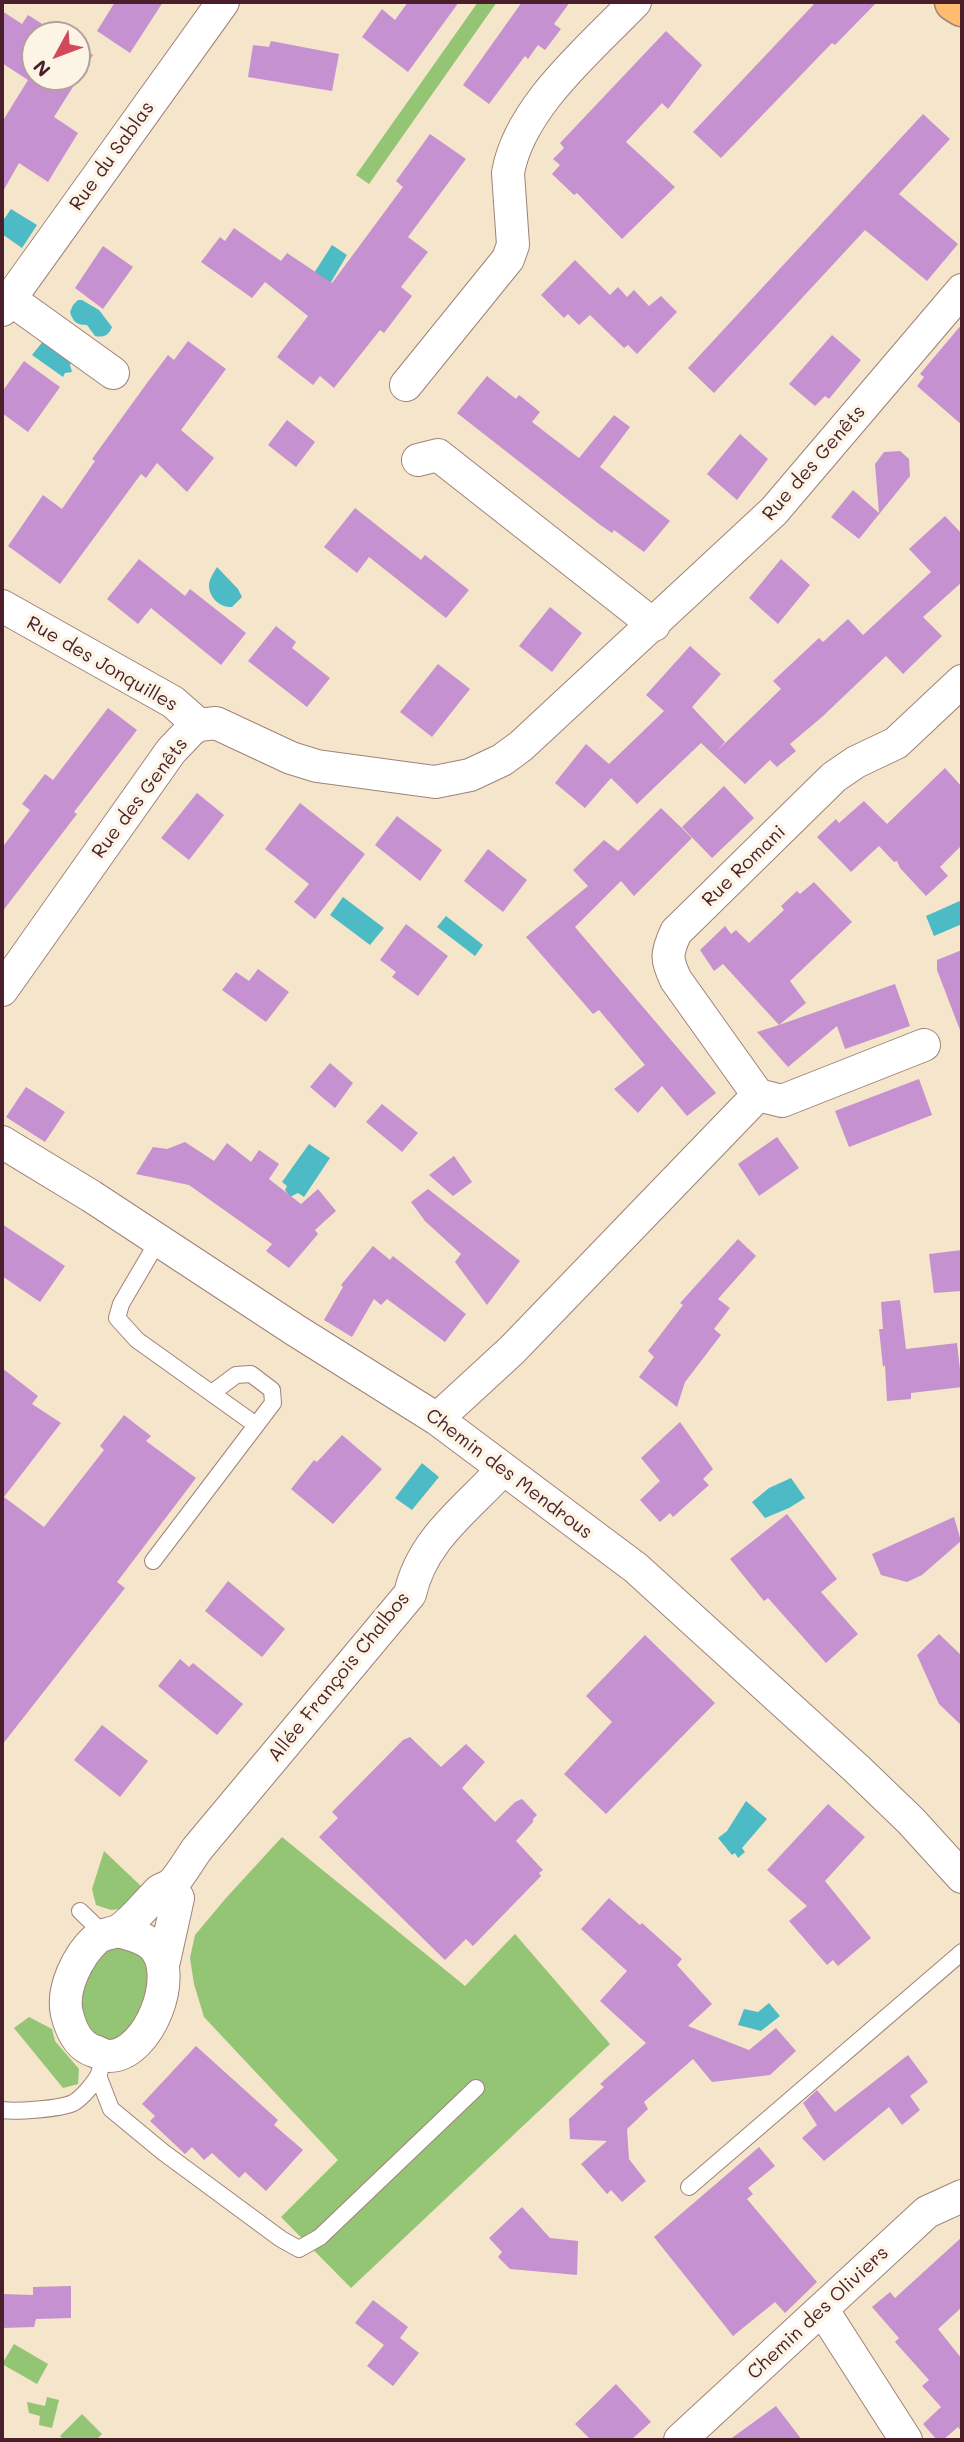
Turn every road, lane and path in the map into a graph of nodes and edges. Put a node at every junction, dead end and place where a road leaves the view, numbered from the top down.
1 (223, 2) edge
2 (635, 2) edge
3 (954, 2) edge
4 (962, 7) edge
5 (962, 290) edge
6 (6, 305) edge
7 (113, 373) dead end
8 (406, 384) dead end
9 (418, 460) dead end
10 (2, 606) edge
11 (654, 625) junction
12 (962, 681) edge
13 (199, 725) junction
14 (2, 990) edge
15 (924, 1045) dead end
16 (758, 1095) junction
17 (2, 1142) edge
18 (158, 1241) junction
19 (212, 1393) junction
20 (437, 1419) junction
21 (256, 1425) junction
22 (503, 1469) junction
23 (153, 1561) dead end
24 (962, 1877) edge
25 (171, 1886) junction
26 (80, 1911) dead end
27 (112, 1933) junction
28 (962, 1952) edge
29 (164, 1961) junction
30 (101, 2066) junction
31 (476, 2088) dead end
32 (2, 2110) edge
33 (689, 2187) dead end
34 (962, 2196) edge
35 (822, 2309) junction
36 (680, 2440) edge
37 (906, 2440) edge

1 - 6 street, Rue du Sablas
2 - 8 street
3 - 4 main road
5 - 11 street, Rue des Genêts
6 - 7 street
9 - 11 street
10 - 13 street, Rue des Jonquilles
11 - 13 street, Rue des Genêts
12 - 16 street, Rue Romani
13 - 14 street, Rue des Genêts
15 - 16 street
16 - 20 street
17 - 18 street, Chemin des Mendrous
18 - 19 lane
18 - 20 street, Chemin des Mendrous
19 - 21 lane
19 - 21 lane
20 - 22 street, Chemin des Mendrous
21 - 23 lane
22 - 24 street, Chemin des Mendrous
22 - 25 street, Allée François Chalbos
25 - 27 street, Allée François Chalbos
25 - 29 street
26 - 27 lane
27 - 29 street
27 - 30 street
28 - 33 lane
29 - 30 street
30 - 31 lane
30 - 32 lane
34 - 35 street, Chemin des Oliviers
35 - 36 street, Chemin des Oliviers
35 - 37 street

